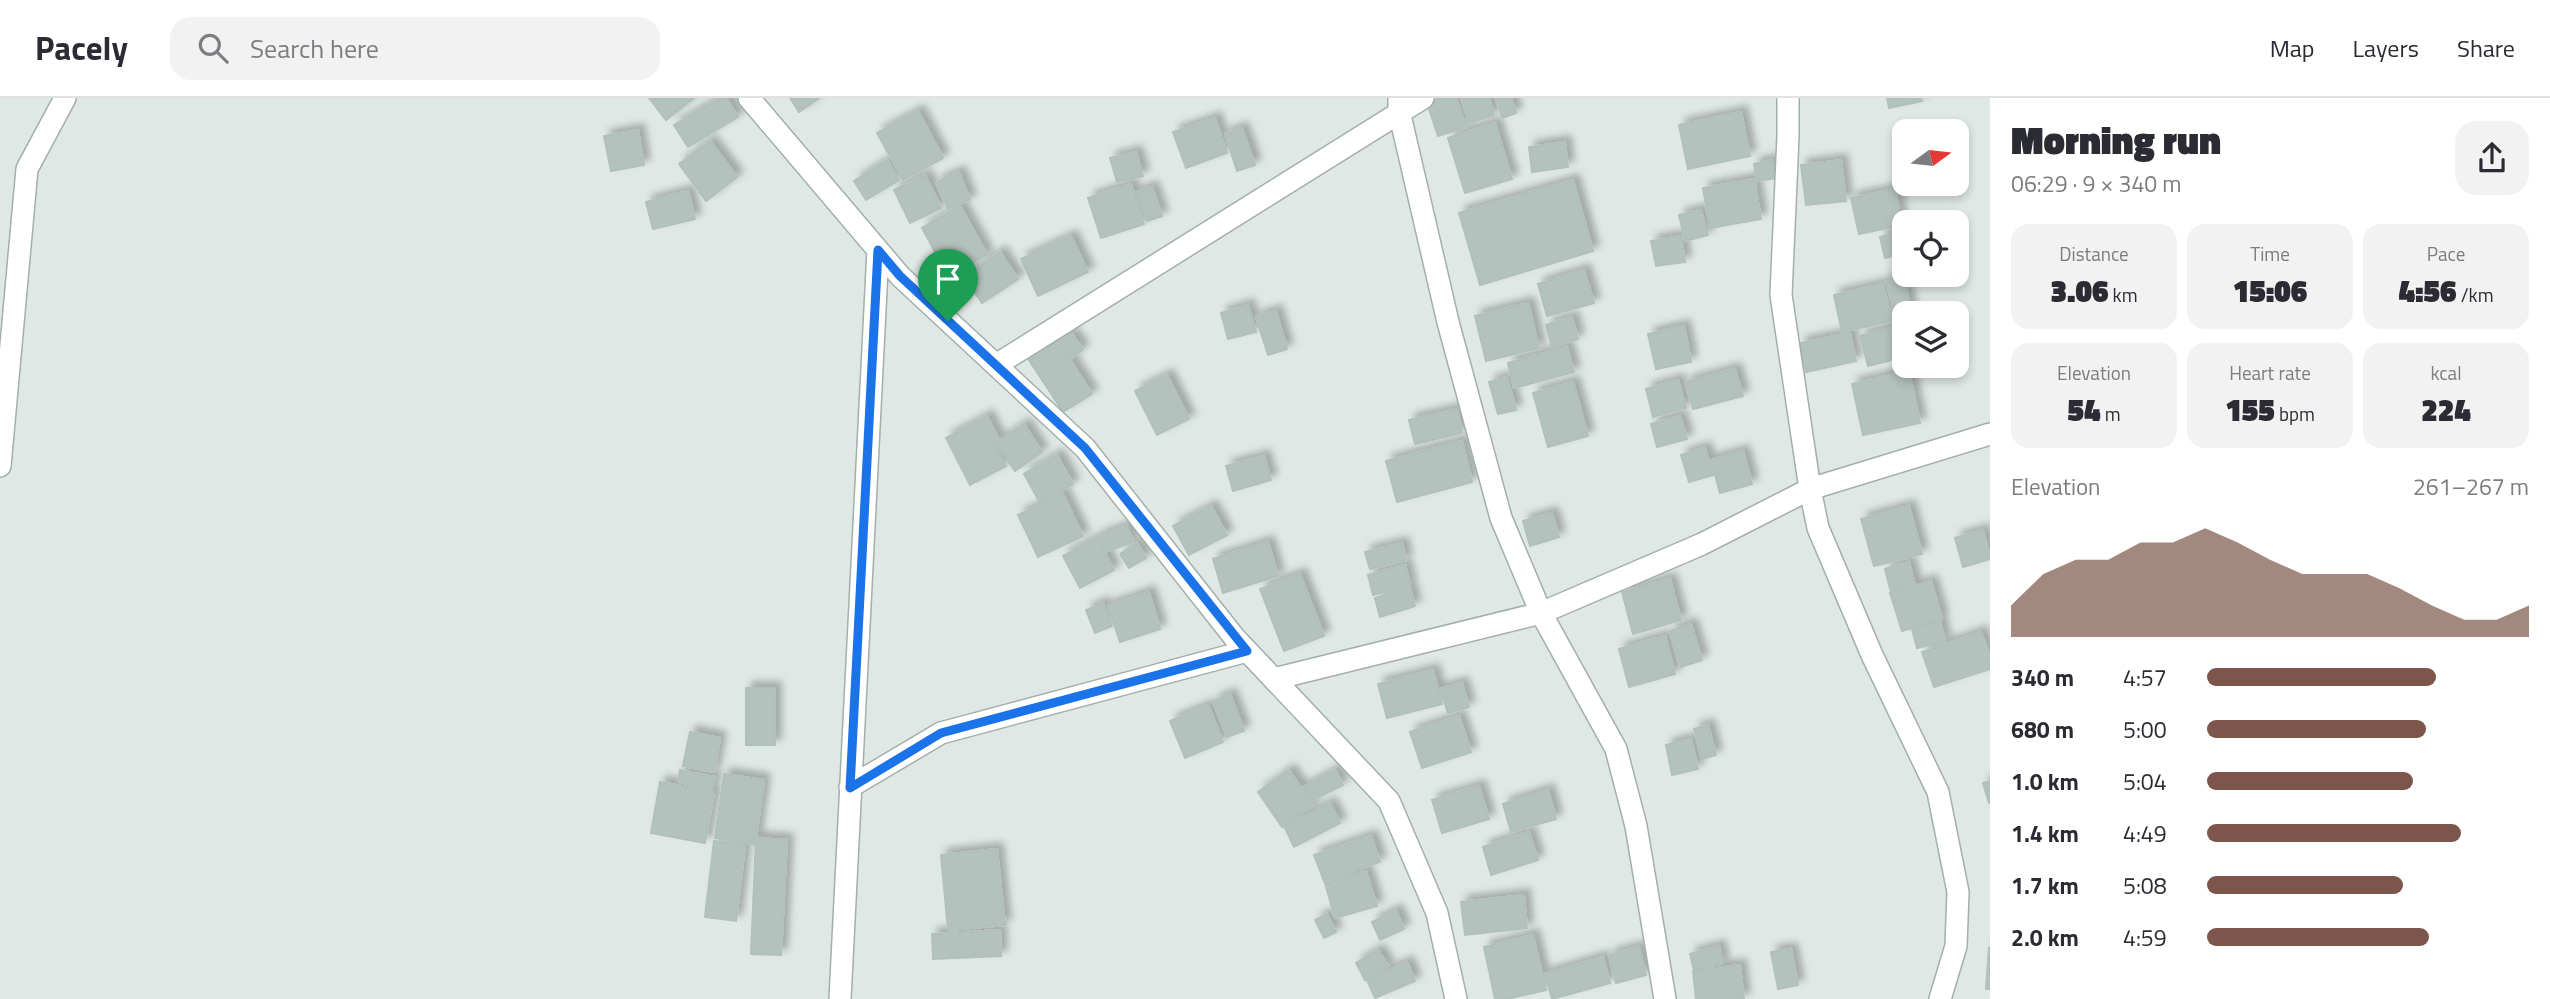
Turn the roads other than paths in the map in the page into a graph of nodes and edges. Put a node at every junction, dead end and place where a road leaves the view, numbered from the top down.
1 (65, 98) edge
2 (749, 98) edge
3 (1423, 98) edge
4 (1788, 98) edge
5 (1399, 105) edge
6 (878, 250) junction
7 (996, 365) junction
8 (1990, 434) edge
9 (0, 466) edge
10 (1810, 489) junction
11 (1541, 613) junction
12 (1247, 651) junction
13 (1274, 679) junction
14 (850, 788) junction
15 (840, 999) edge
16 (1456, 999) edge
17 (1665, 999) edge
18 (1940, 999) edge

1 - 9 street
2 - 6 street
3 - 5 street
4 - 10 street
5 - 7 street
5 - 11 street
6 - 7 street
6 - 14 street
7 - 12 street
8 - 10 street
10 - 11 street
10 - 18 street
11 - 13 street
11 - 17 street
12 - 13 street
12 - 14 street
13 - 16 street
14 - 15 street

